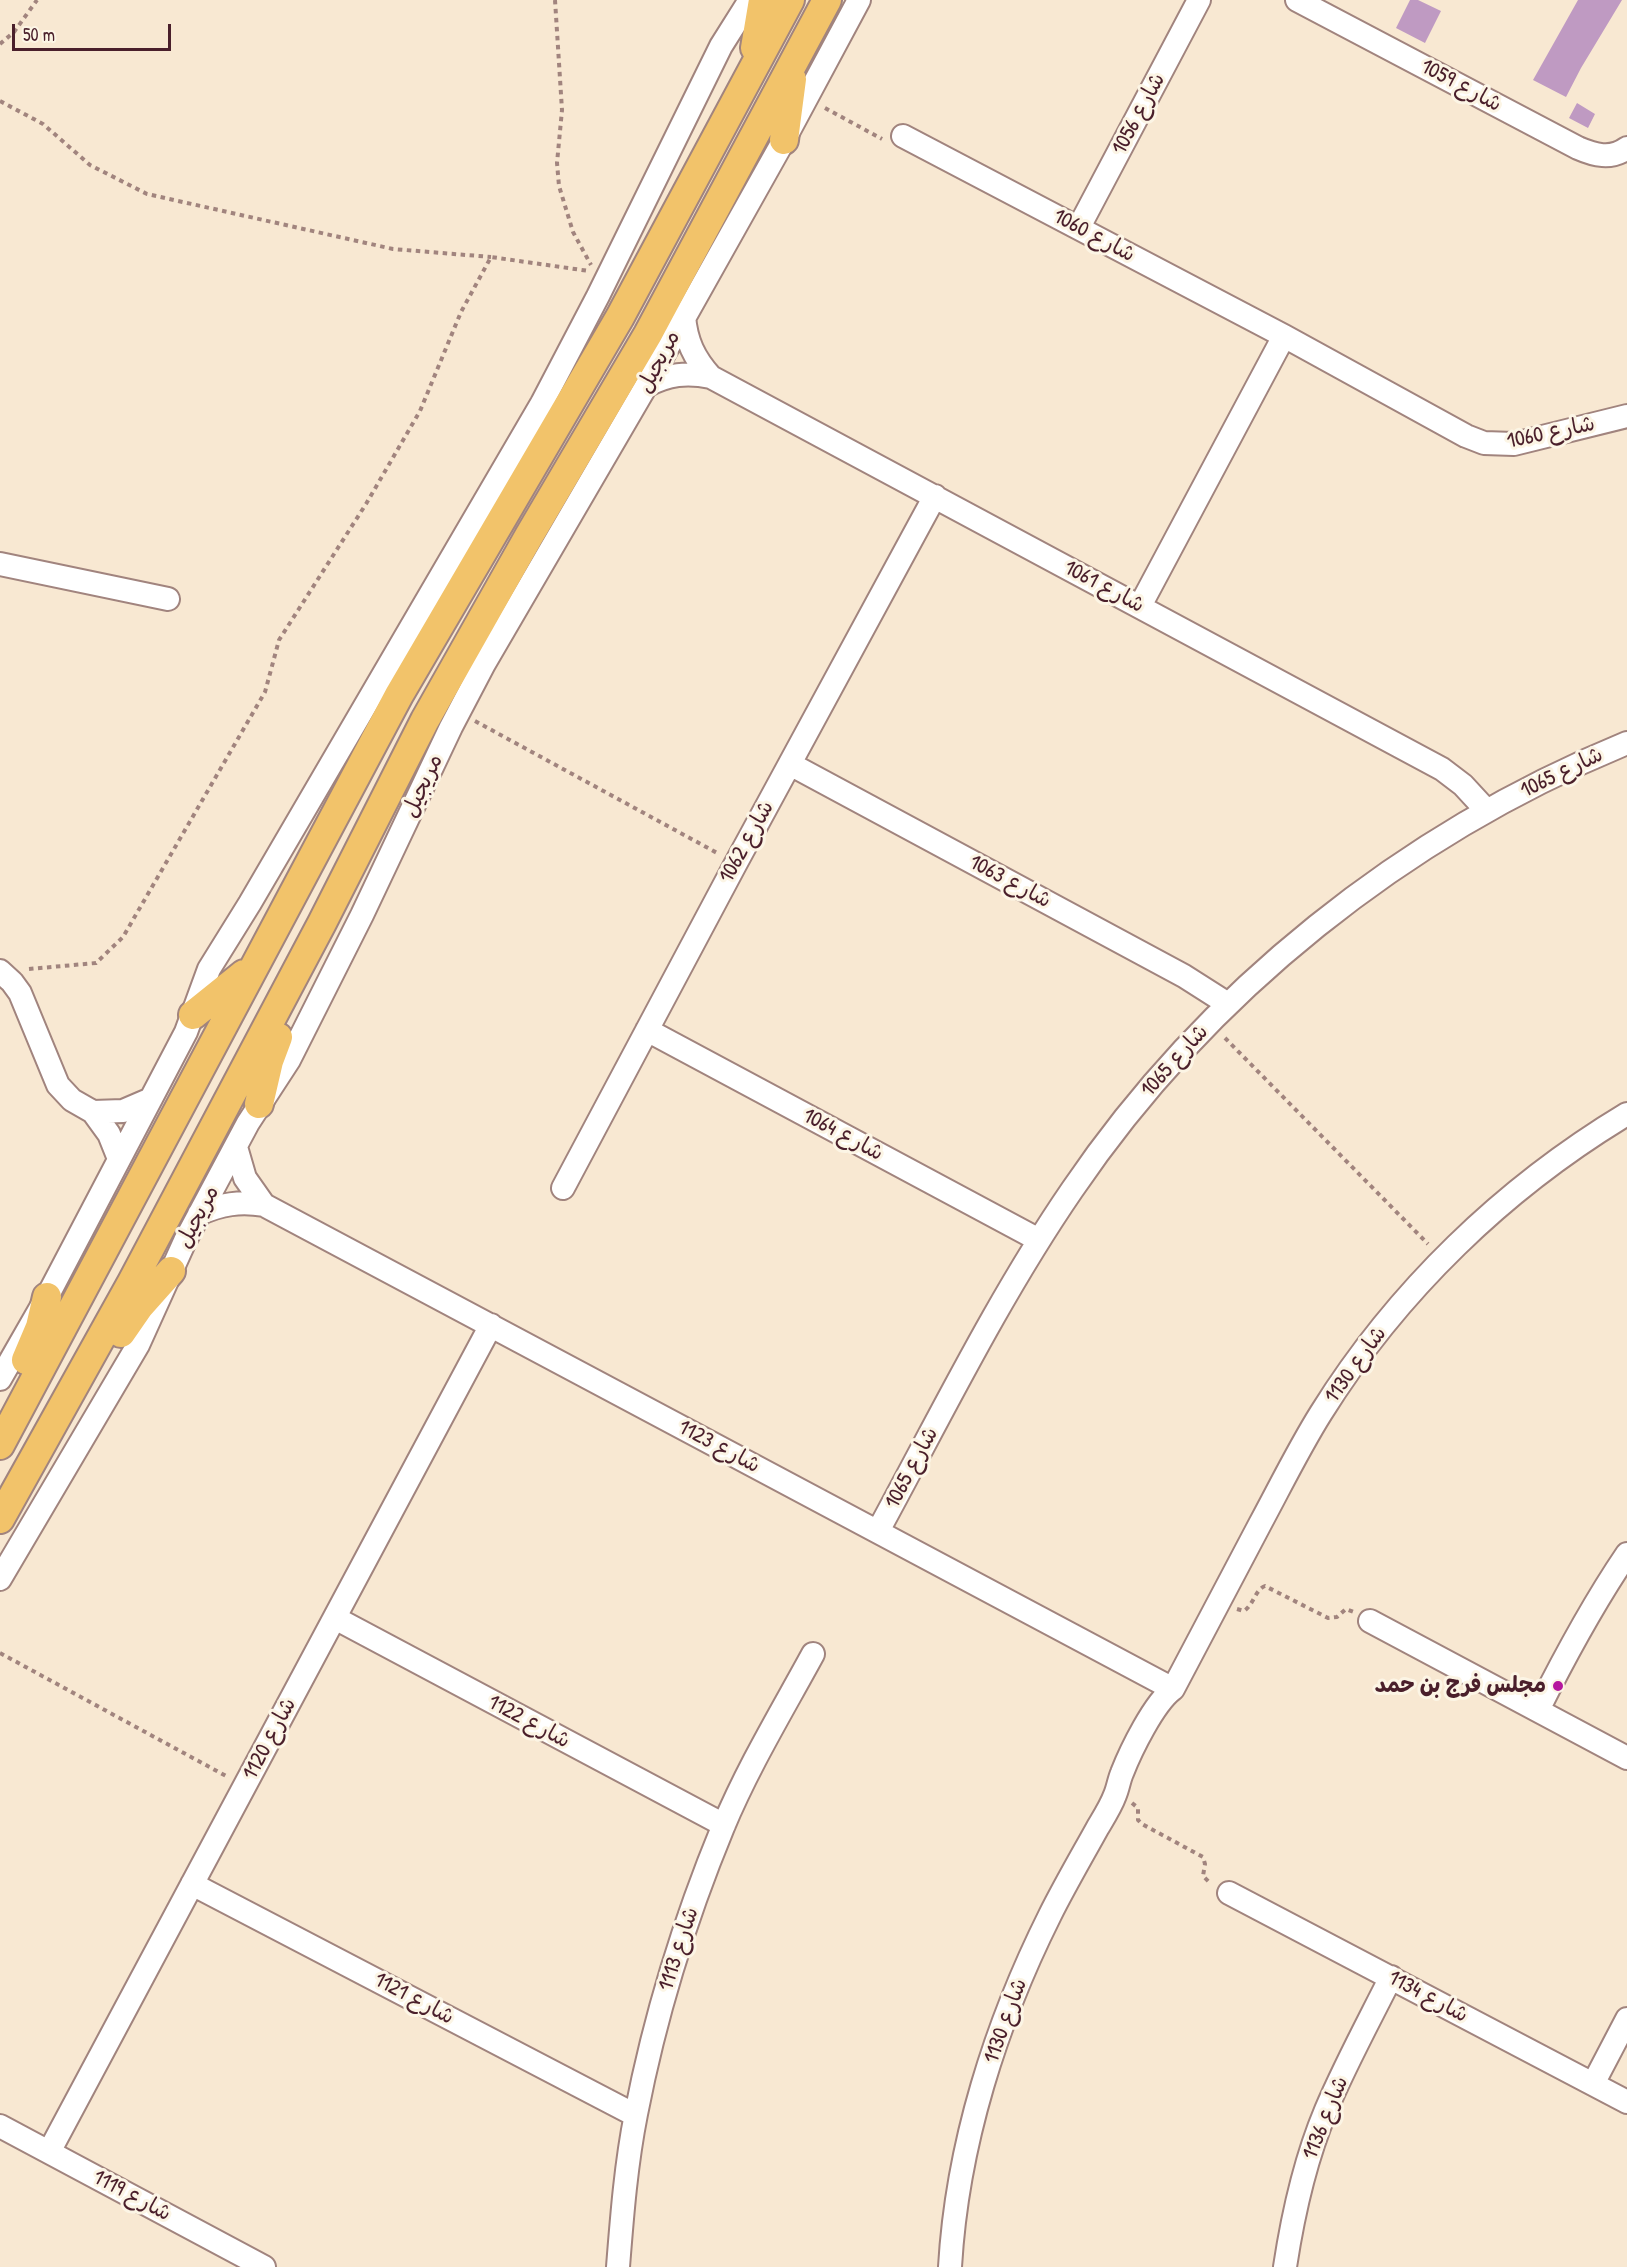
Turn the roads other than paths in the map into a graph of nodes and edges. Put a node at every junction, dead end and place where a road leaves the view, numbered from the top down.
1 (750, 0) edge
2 (763, 0) edge
3 (790, 0) edge
4 (827, 0) edge
5 (859, 0) edge
6 (1199, 0) edge
7 (1298, 0) edge
8 (794, 62) junction
9 (752, 72) junction
10 (903, 136) road end
11 (784, 140) junction
12 (1627, 148) edge
13 (1079, 227) junction
14 (684, 316) junction
15 (1284, 336) junction
16 (711, 377) junction
17 (646, 386) junction
18 (1627, 416) edge
19 (935, 496) junction
20 (0, 564) edge
21 (168, 599) dead end
22 (1140, 606) junction
23 (1627, 743) edge
24 (790, 764) junction
25 (1487, 811) junction
26 (322, 923) junction
27 (253, 967) junction
28 (1, 972) edge
29 (1228, 1004) junction
30 (193, 1015) junction
31 (647, 1030) junction
32 (151, 1098) junction
33 (260, 1104) junction
34 (93, 1112) junction
35 (1627, 1114) edge
36 (236, 1146) junction
37 (119, 1159) junction
38 (562, 1188) dead end
39 (264, 1205) junction
40 (200, 1214) junction
41 (1039, 1240) junction
42 (171, 1271) junction
43 (47, 1297) junction
44 (491, 1325) junction
45 (0, 1379) edge
46 (0, 1409) edge
47 (0, 1445) edge
48 (2, 1516) edge
49 (878, 1532) junction
50 (1627, 1554) edge
51 (0, 1579) edge
52 (334, 1618) junction
53 (1370, 1621) road end
54 (813, 1654) dead end
55 (1173, 1689) junction
56 (1538, 1710) junction
57 (1627, 1758) edge
58 (724, 1825) junction
59 (192, 1884) junction
60 (1229, 1893) road end
61 (1391, 1977) junction
62 (1627, 2019) edge
63 (1593, 2084) junction
64 (1627, 2102) edge
65 (635, 2115) junction
66 (0, 2126) edge
67 (49, 2152) junction
68 (251, 2264) edge
69 (618, 2267) edge
70 (950, 2267) edge
71 (1286, 2267) edge

1 - 30 street
2 - 9 main road
3 - 9 main road
4 - 8 main road, مريجيل
5 - 11 street, مريجيل
6 - 13 street, شارع 1056
7 - 12 street, شارع 1059
8 - 11 main road
8 - 26 main road, مريجيل
9 - 27 main road
10 - 13 street, شارع 1060
11 - 14 street, مريجيل
13 - 15 street, شارع 1060
14 - 16 street, شارع 1061
14 - 17 street, مريجيل
15 - 18 street, شارع 1060
15 - 22 street
16 - 17 street, شارع 1061
16 - 19 street, شارع 1061
17 - 33 street, مريجيل
19 - 22 street, شارع 1061
19 - 24 street, شارع 1062
20 - 21 street
22 - 25 street, شارع 1061
23 - 25 street, شارع 1065
24 - 29 street, شارع 1063
24 - 31 street, شارع 1062
25 - 29 street, شارع 1065
26 - 33 main road
26 - 48 main road, مريجيل
27 - 30 main road
27 - 47 main road
28 - 34 street
29 - 41 street, شارع 1065
30 - 32 street
31 - 38 street, شارع 1062
31 - 41 street, شارع 1064
32 - 34 street
32 - 37 street
33 - 36 street, مريجيل
34 - 37 street
35 - 55 street, شارع 1130
36 - 39 street, شارع 1123
36 - 40 street, مريجيل
37 - 43 street
39 - 40 street, شارع 1123
39 - 44 street, شارع 1123
40 - 42 street, مريجيل
41 - 49 street, شارع 1065
42 - 48 main road
42 - 51 street, مريجيل
43 - 45 street
43 - 46 main road
44 - 49 street, شارع 1123
44 - 52 street, شارع 1120
49 - 55 street, شارع 1123
50 - 56 street
52 - 58 street, شارع 1122
52 - 59 street, شارع 1120
53 - 56 street
54 - 58 street, شارع 1113
55 - 70 street, شارع 1130
56 - 57 street
58 - 65 street, شارع 1113
59 - 65 street, شارع 1121
59 - 67 street, شارع 1120
60 - 61 street, شارع 1134
61 - 63 street, شارع 1134
61 - 71 street, شارع 1136
62 - 63 street
63 - 64 street, شارع 1134
65 - 69 street, شارع 1113
66 - 67 street, شارع 1119
67 - 68 street, شارع 1119

